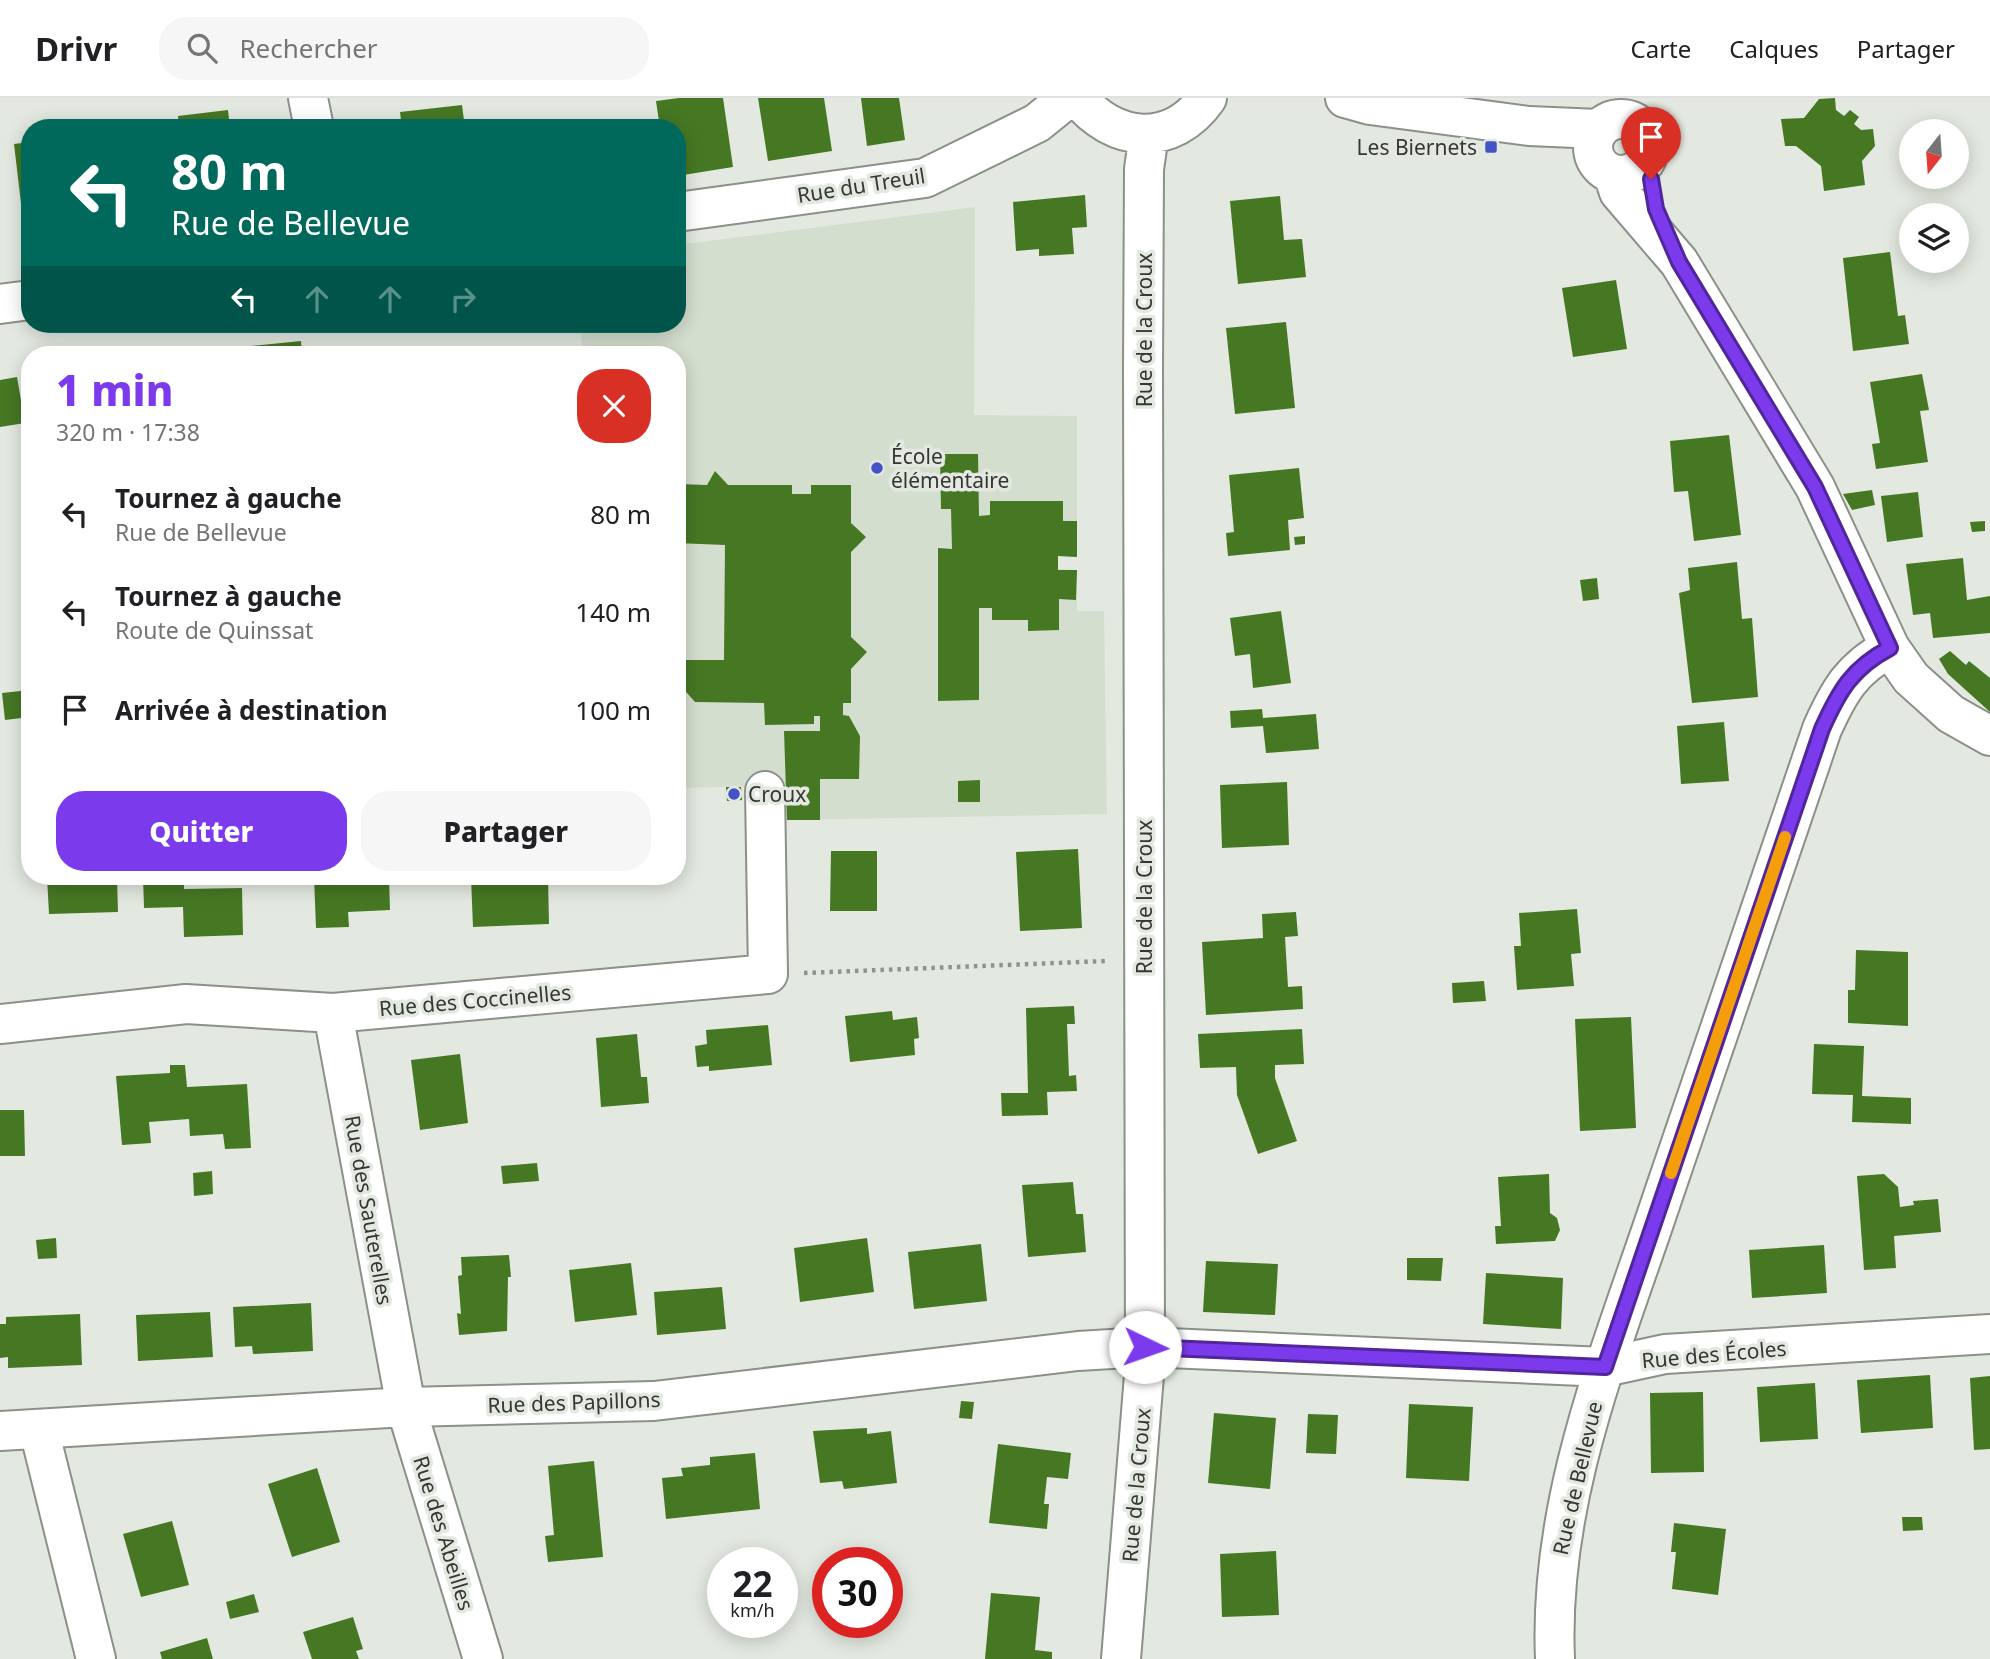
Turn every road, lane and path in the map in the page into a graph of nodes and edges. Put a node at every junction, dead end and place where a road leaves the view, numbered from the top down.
1 (308, 98) edge
2 (1069, 98) edge
3 (1078, 98) edge
4 (1207, 98) edge
5 (1345, 98) edge
6 (312, 119) edge
7 (1648, 129) edge
8 (1149, 134) junction
9 (1608, 137) edge
10 (686, 211) edge
11 (1679, 262) junction
12 (21, 301) edge
13 (0, 304) edge
14 (1890, 648) junction
15 (1990, 736) edge
16 (765, 791) dead end
17 (1145, 958) junction
18 (768, 974) junction
19 (333, 1013) junction
20 (0, 1024) edge
21 (1990, 1334) edge
22 (1145, 1347) junction
23 (1605, 1367) junction
24 (405, 1407) junction
25 (39, 1430) junction
26 (0, 1431) edge
27 (96, 1659) edge
28 (483, 1659) edge
29 (1121, 1659) edge
30 (1555, 1659) edge

1 - 6 street
2 - 10 street, Rue du Treuil
3 - 8 street
4 - 8 street
5 - 9 street
7 - 9 street
7 - 9 street
7 - 11 street
8 - 17 street, Rue de la Croux
9 - 11 street
11 - 14 street
12 - 13 street
14 - 15 street
14 - 23 street, Rue de Bellevue
16 - 18 street
17 - 18 path
17 - 22 street, Rue de la Croux
18 - 19 street, Rue des Coccinelles
19 - 20 street, Rue des Coccinelles
19 - 24 street, Rue des Sauterelles
21 - 23 street, Rue des Écoles
22 - 23 street, Rue des Écoles
22 - 24 street, Rue des Papillons
22 - 29 street, Rue de la Croux
23 - 30 street, Rue de Bellevue
24 - 25 street, Rue des Papillons
24 - 28 street, Rue des Abeilles
25 - 26 street, Rue des Papillons
25 - 27 street

